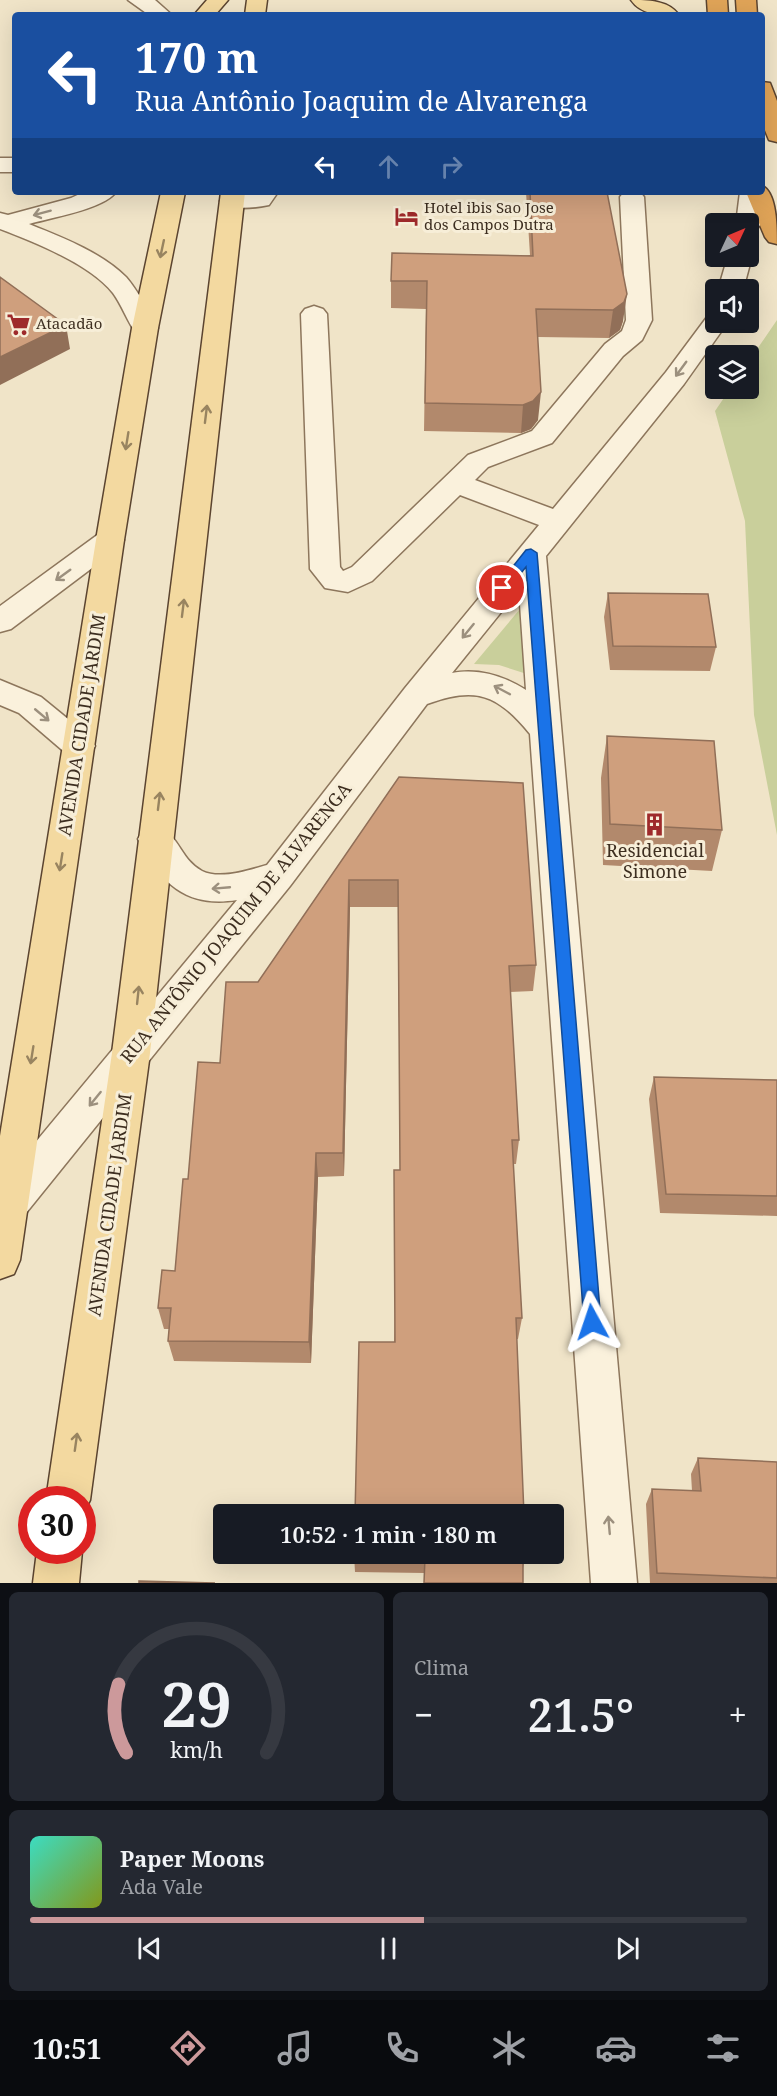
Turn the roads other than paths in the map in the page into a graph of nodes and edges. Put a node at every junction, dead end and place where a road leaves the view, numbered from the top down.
1 (138, 0) edge
2 (218, 0) edge
3 (641, 0) edge
4 (158, 12) edge
5 (207, 12) edge
6 (663, 12) edge
7 (765, 97) edge
8 (777, 135) edge
9 (96, 195) edge
10 (172, 195) edge
11 (264, 195) edge
12 (752, 195) edge
13 (759, 195) edge
14 (633, 196) dead end
15 (233, 197) edge
16 (749, 213) edge
17 (3, 221) edge
18 (777, 237) edge
19 (315, 314) dead end
20 (145, 328) junction
21 (708, 333) edge
22 (455, 483) junction
23 (557, 521) junction
24 (110, 540) junction
25 (531, 553) junction
26 (0, 621) edge
27 (0, 692) edge
28 (416, 696) junction
29 (544, 729) junction
30 (79, 746) junction
31 (155, 839) junction
32 (278, 876) junction
33 (131, 1053) junction
34 (3, 1238) edge
35 (70, 1486) edge
36 (58, 1564) edge
37 (56, 1583) edge
38 (614, 1583) edge

1 - 4 street
2 - 5 main road
3 - 6 main road
7 - 8 highway
9 -> 17 street
10 -> 20 main road, AVENIDA CIDADE JARDIM
11 - 15 street
12 - 16 street
13 - 18 highway
14 - 22 street
31 -> 15 main road, AVENIDA CIDADE JARDIM
17 - 20 street
19 - 22 street
20 -> 24 main road, AVENIDA CIDADE JARDIM
21 -> 23 street, RUA ANTÔNIO JOAQUIM DE ALVARENGA
22 - 23 street
23 - 25 street, RUA ANTÔNIO JOAQUIM DE ALVARENGA
24 -> 26 street
24 - 30 main road, AVENIDA CIDADE JARDIM
25 -> 28 street, RUA ANTÔNIO JOAQUIM DE ALVARENGA
25 - 29 street
27 -> 30 street
29 -> 28 street, RUA ANTÔNIO JOAQUIM DE ALVARENGA
28 - 32 street, RUA ANTÔNIO JOAQUIM DE ALVARENGA
38 -> 29 street
30 -> 34 main road, AVENIDA CIDADE JARDIM
32 -> 31 street
33 -> 31 main road, AVENIDA CIDADE JARDIM
32 - 33 street, RUA ANTÔNIO JOAQUIM DE ALVARENGA
33 -> 34 street, RUA ANTÔNIO JOAQUIM DE ALVARENGA
35 -> 33 main road, AVENIDA CIDADE JARDIM
36 - 37 main road

